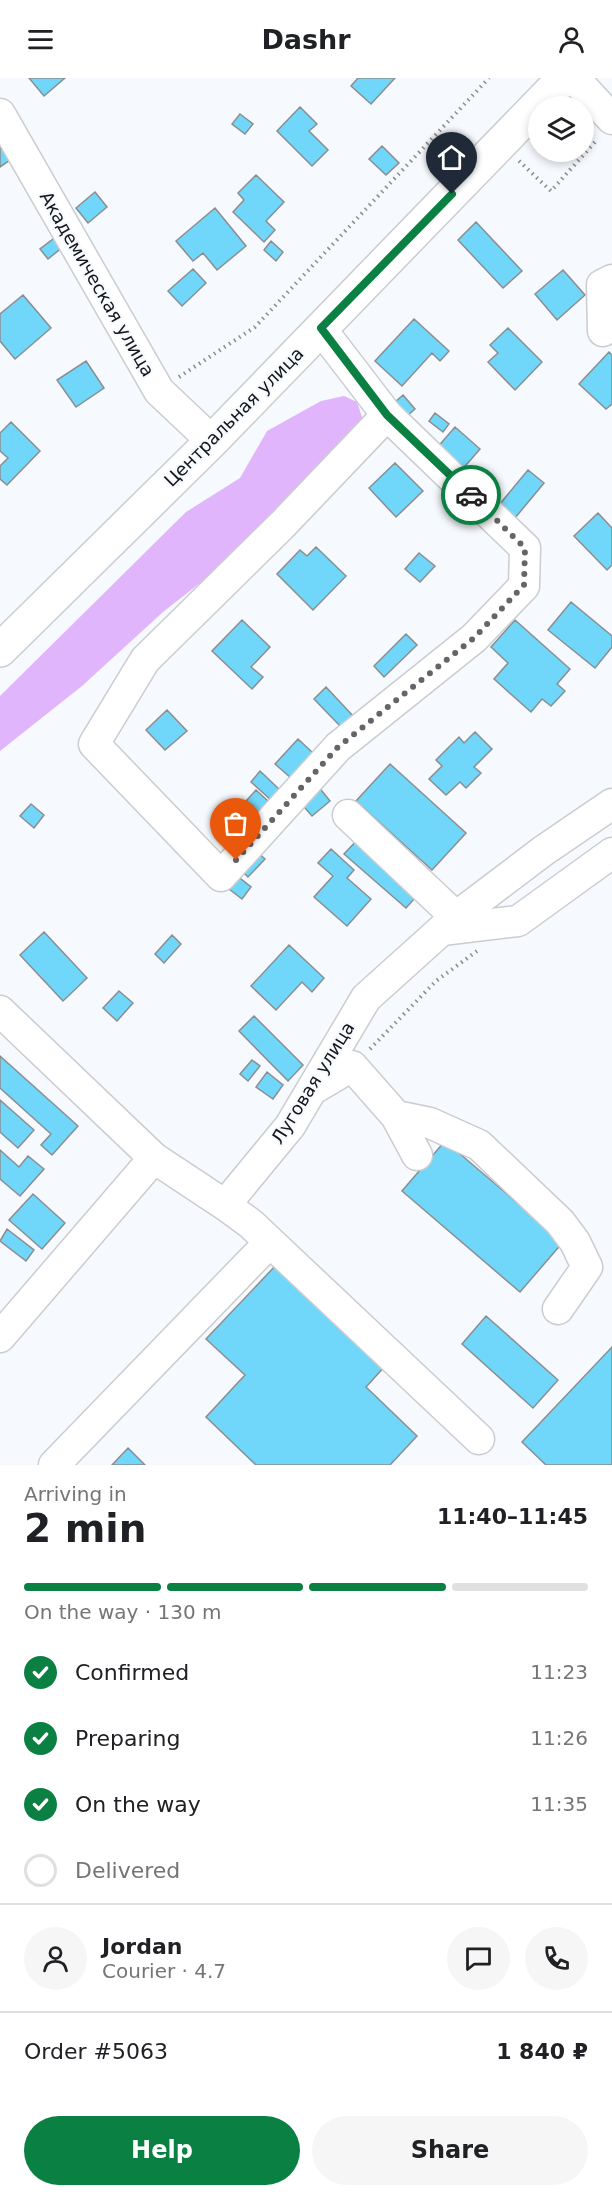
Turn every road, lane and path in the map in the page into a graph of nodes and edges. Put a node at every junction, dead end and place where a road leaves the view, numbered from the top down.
1 (489, 78) edge
2 (564, 78) edge
3 (574, 78) edge
4 (0, 114) edge
5 (604, 131) edge
6 (518, 160) dead end
7 (612, 280) edge
8 (321, 328) junction
9 (603, 331) dead end
10 (159, 391) junction
11 (387, 415) junction
12 (212, 441) junction
13 (0, 650) edge
14 (612, 804) edge
15 (348, 815) dead end
16 (612, 853) edge
17 (449, 924) junction
18 (482, 948) dead end
19 (0, 1011) edge
20 (352, 1066) junction
21 (309, 1092) junction
22 (396, 1116) junction
23 (417, 1155) dead end
24 (154, 1158) junction
25 (225, 1205) junction
26 (270, 1242) junction
27 (558, 1309) dead end
28 (5, 1322) edge
29 (479, 1439) dead end
30 (54, 1465) edge

1 - 10 path
2 - 8 main road, Центральная улица
3 - 5 street
4 - 10 street, Академическая улица
5 - 6 path
7 - 9 street
8 - 11 street
8 - 12 main road, Центральная улица
10 - 12 street, Академическая улица
11 - 11 street
12 - 13 main road, Центральная улица
14 - 17 street, Луговая улица
15 - 17 street
16 - 17 street
17 - 21 street, Луговая улица
18 - 20 path
19 - 24 street
20 - 21 street
20 - 22 street
21 - 25 street, Луговая улица
22 - 23 street
22 - 27 street
24 - 25 street
24 - 28 street
25 - 26 street
26 - 29 street
26 - 30 street

